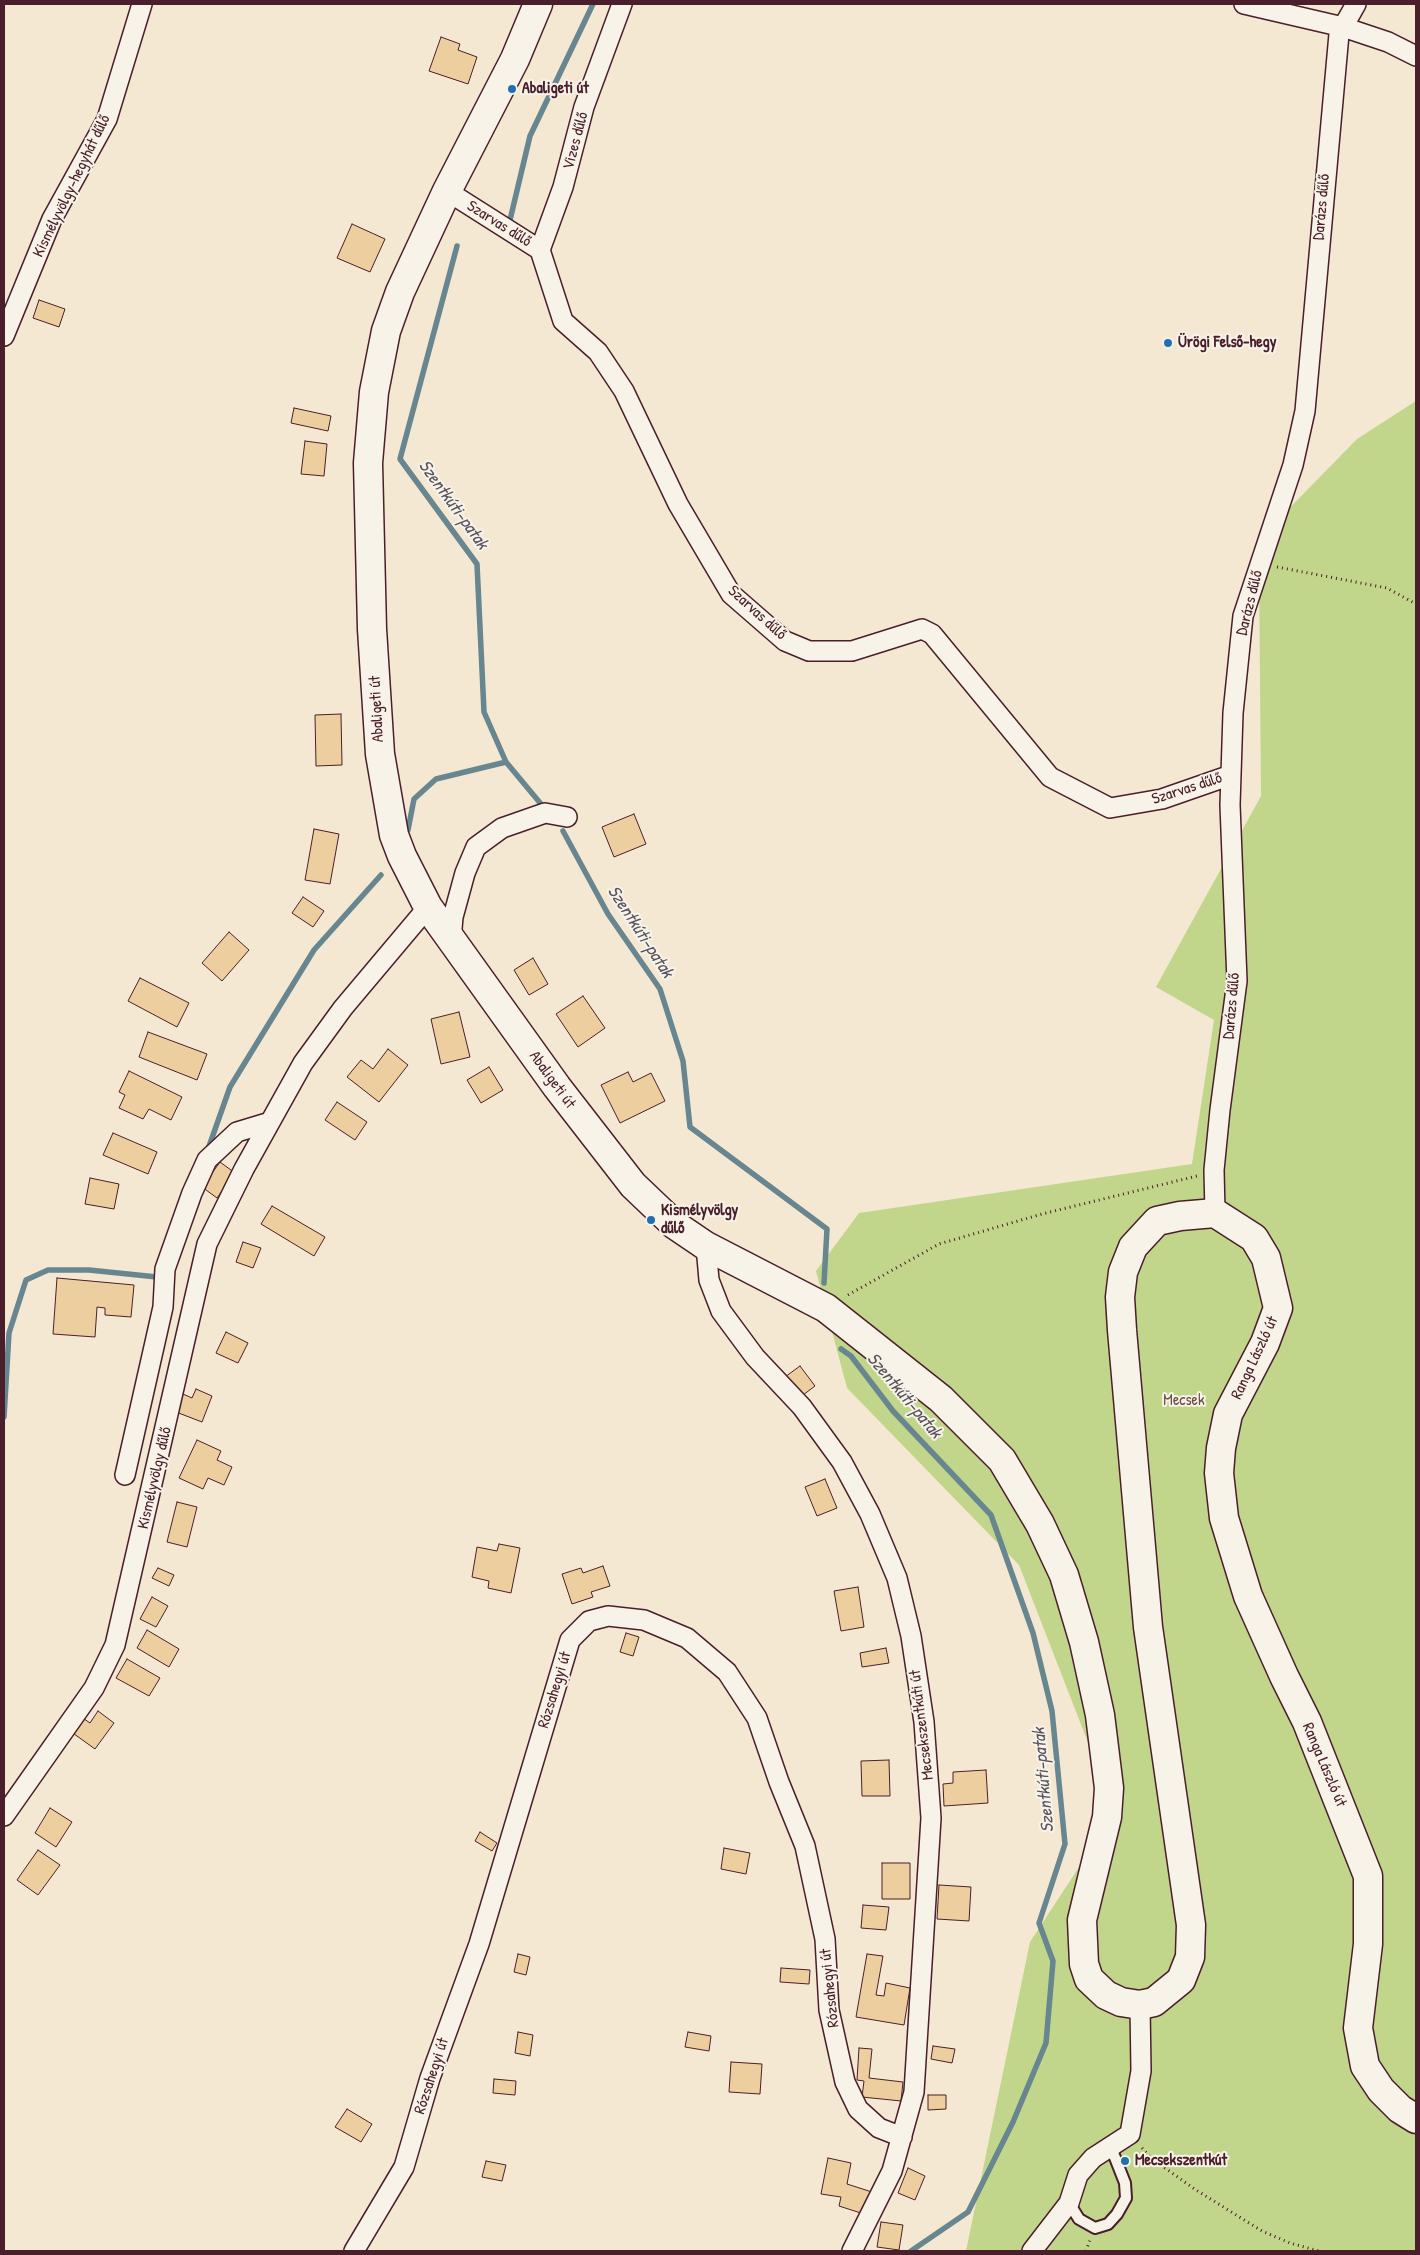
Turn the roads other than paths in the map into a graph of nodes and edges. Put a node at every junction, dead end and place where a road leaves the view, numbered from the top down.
1 (142, 4) edge
2 (538, 4) edge
3 (622, 4) edge
4 (1244, 4) edge
5 (1356, 4) edge
6 (1343, 27) junction
7 (1416, 56) edge
8 (447, 191) junction
9 (540, 250) junction
10 (4, 336) edge
11 (1231, 775) junction
12 (567, 817) dead end
13 (428, 907) junction
14 (451, 940) junction
15 (270, 1122) junction
16 (1215, 1213) junction
17 (706, 1246) junction
18 (125, 1476) dead end
19 (4, 1816) edge
20 (1140, 2005) junction
21 (1416, 2118) edge
22 (902, 2136) junction
23 (1110, 2145) junction
24 (1069, 2203) junction
25 (354, 2251) edge
26 (852, 2251) edge
27 (1032, 2251) edge

1 - 10 street, Kismélyvölgy-hegyhát dűlő
2 - 8 main road, Abaligeti út
3 - 9 street, Vizes dűlő
4 - 6 street
5 - 6 street, Darázs dűlő
6 - 7 street
6 - 11 street, Darázs dűlő
8 - 9 street, Szarvas dűlő
8 - 13 main road, Abaligeti út
9 - 11 street, Szarvas dűlő
11 - 16 street, Darázs dűlő
12 - 14 street
13 - 14 main road, Abaligeti út
13 - 15 street, Kismélyvölgy dűlő
14 - 17 main road, Abaligeti út
15 - 18 street, Kismélyvölgy dűlő
15 - 19 street, Kismélyvölgy dűlő
16 - 20 main road
16 - 21 main road, Ranga László út
17 - 20 main road, Abaligeti út
17 - 22 street, Mecsekszentkúti út
20 - 23 street
22 - 25 street, Rózsahegyi út
22 - 26 street, Mecsekszentkúti út
23 - 24 street
23 - 24 lane
24 - 27 street

